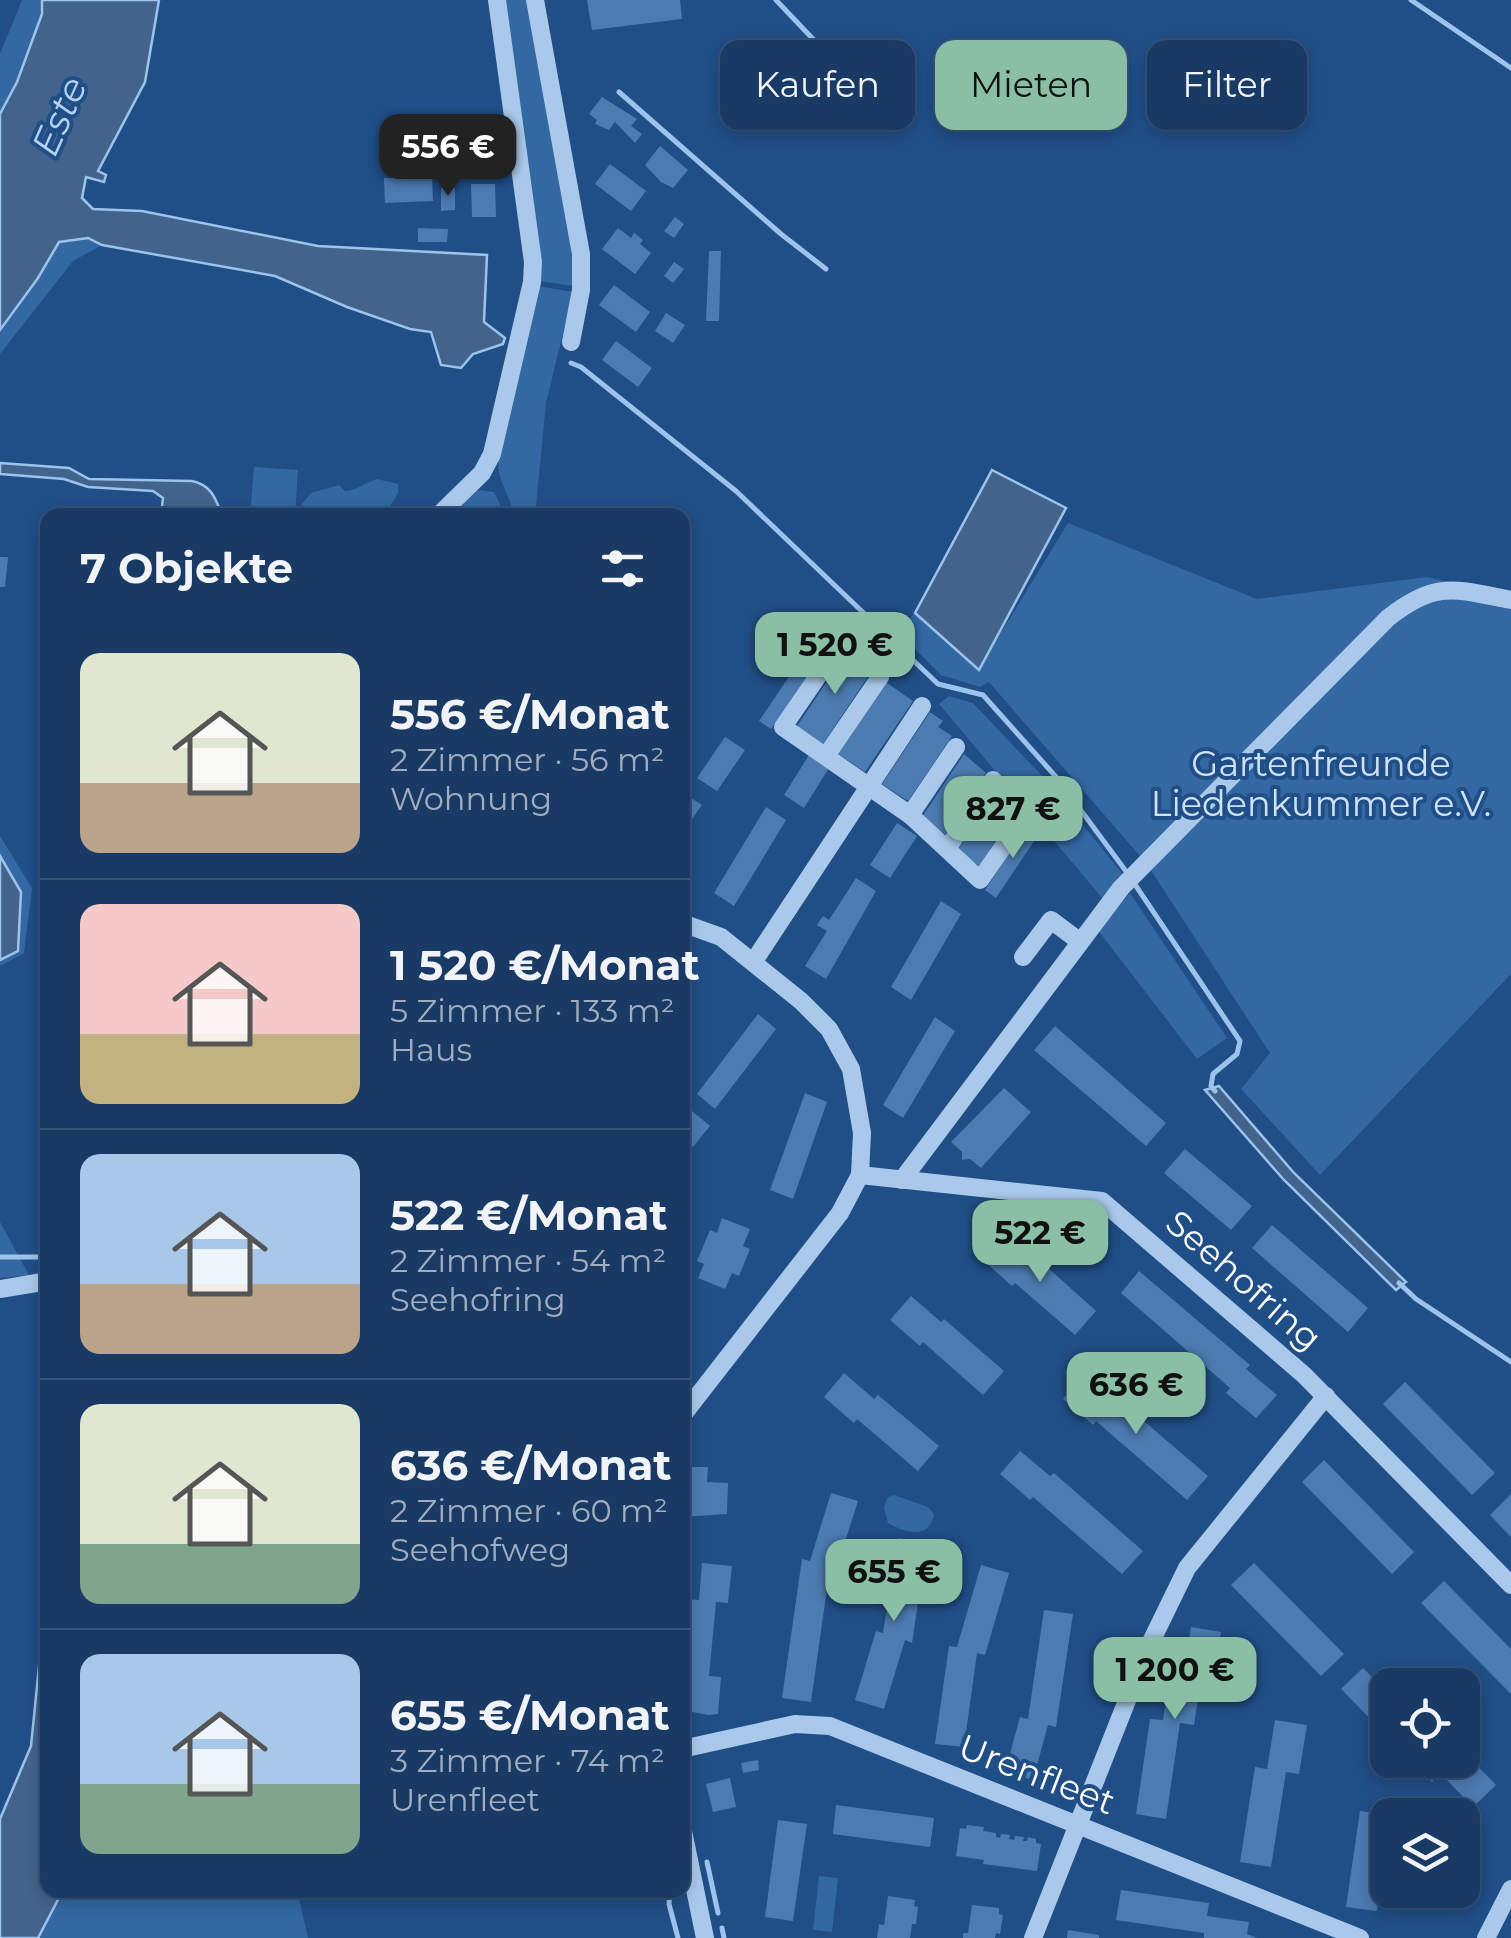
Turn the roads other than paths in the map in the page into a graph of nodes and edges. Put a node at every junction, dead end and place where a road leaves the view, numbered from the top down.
1 (496, 0) edge
2 (535, 0) edge
3 (571, 342) dead end
4 (446, 508) edge
5 (1511, 600) edge
6 (842, 640) dead end
7 (880, 677) dead end
8 (922, 706) dead end
9 (956, 748) dead end
10 (826, 756) junction
11 (993, 780) dead end
12 (865, 790) junction
13 (910, 814) junction
14 (1024, 817) dead end
15 (947, 849) junction
16 (690, 925) edge
17 (1080, 941) junction
18 (1023, 957) dead end
19 (754, 961) junction
20 (860, 1176) junction
21 (902, 1180) junction
22 (40, 1283) edge
23 (0, 1289) edge
24 (1326, 1396) junction
25 (690, 1406) edge
26 (1511, 1585) edge
27 (690, 1747) edge
28 (1078, 1825) junction
29 (690, 1882) edge
30 (1511, 1889) edge
31 (706, 1938) edge
32 (1032, 1938) edge
33 (1360, 1938) edge
34 (1486, 1938) edge

1 - 4 street
2 - 3 street
5 - 17 street
6 - 10 street
7 - 10 street
8 - 12 street
9 - 13 street
10 - 12 street
11 - 15 street
12 - 13 street
12 - 19 street
13 - 15 street
14 - 15 street
16 - 19 street
17 - 18 street
17 - 21 street
19 - 20 street
20 - 21 street, Seehofring
20 - 25 street
21 - 24 street, Seehofring
22 - 23 street
24 - 26 street, Seehofring
24 - 28 street
27 - 28 street, Urenfleet
28 - 32 street
28 - 33 street, Urenfleet
29 - 31 street
30 - 34 street

